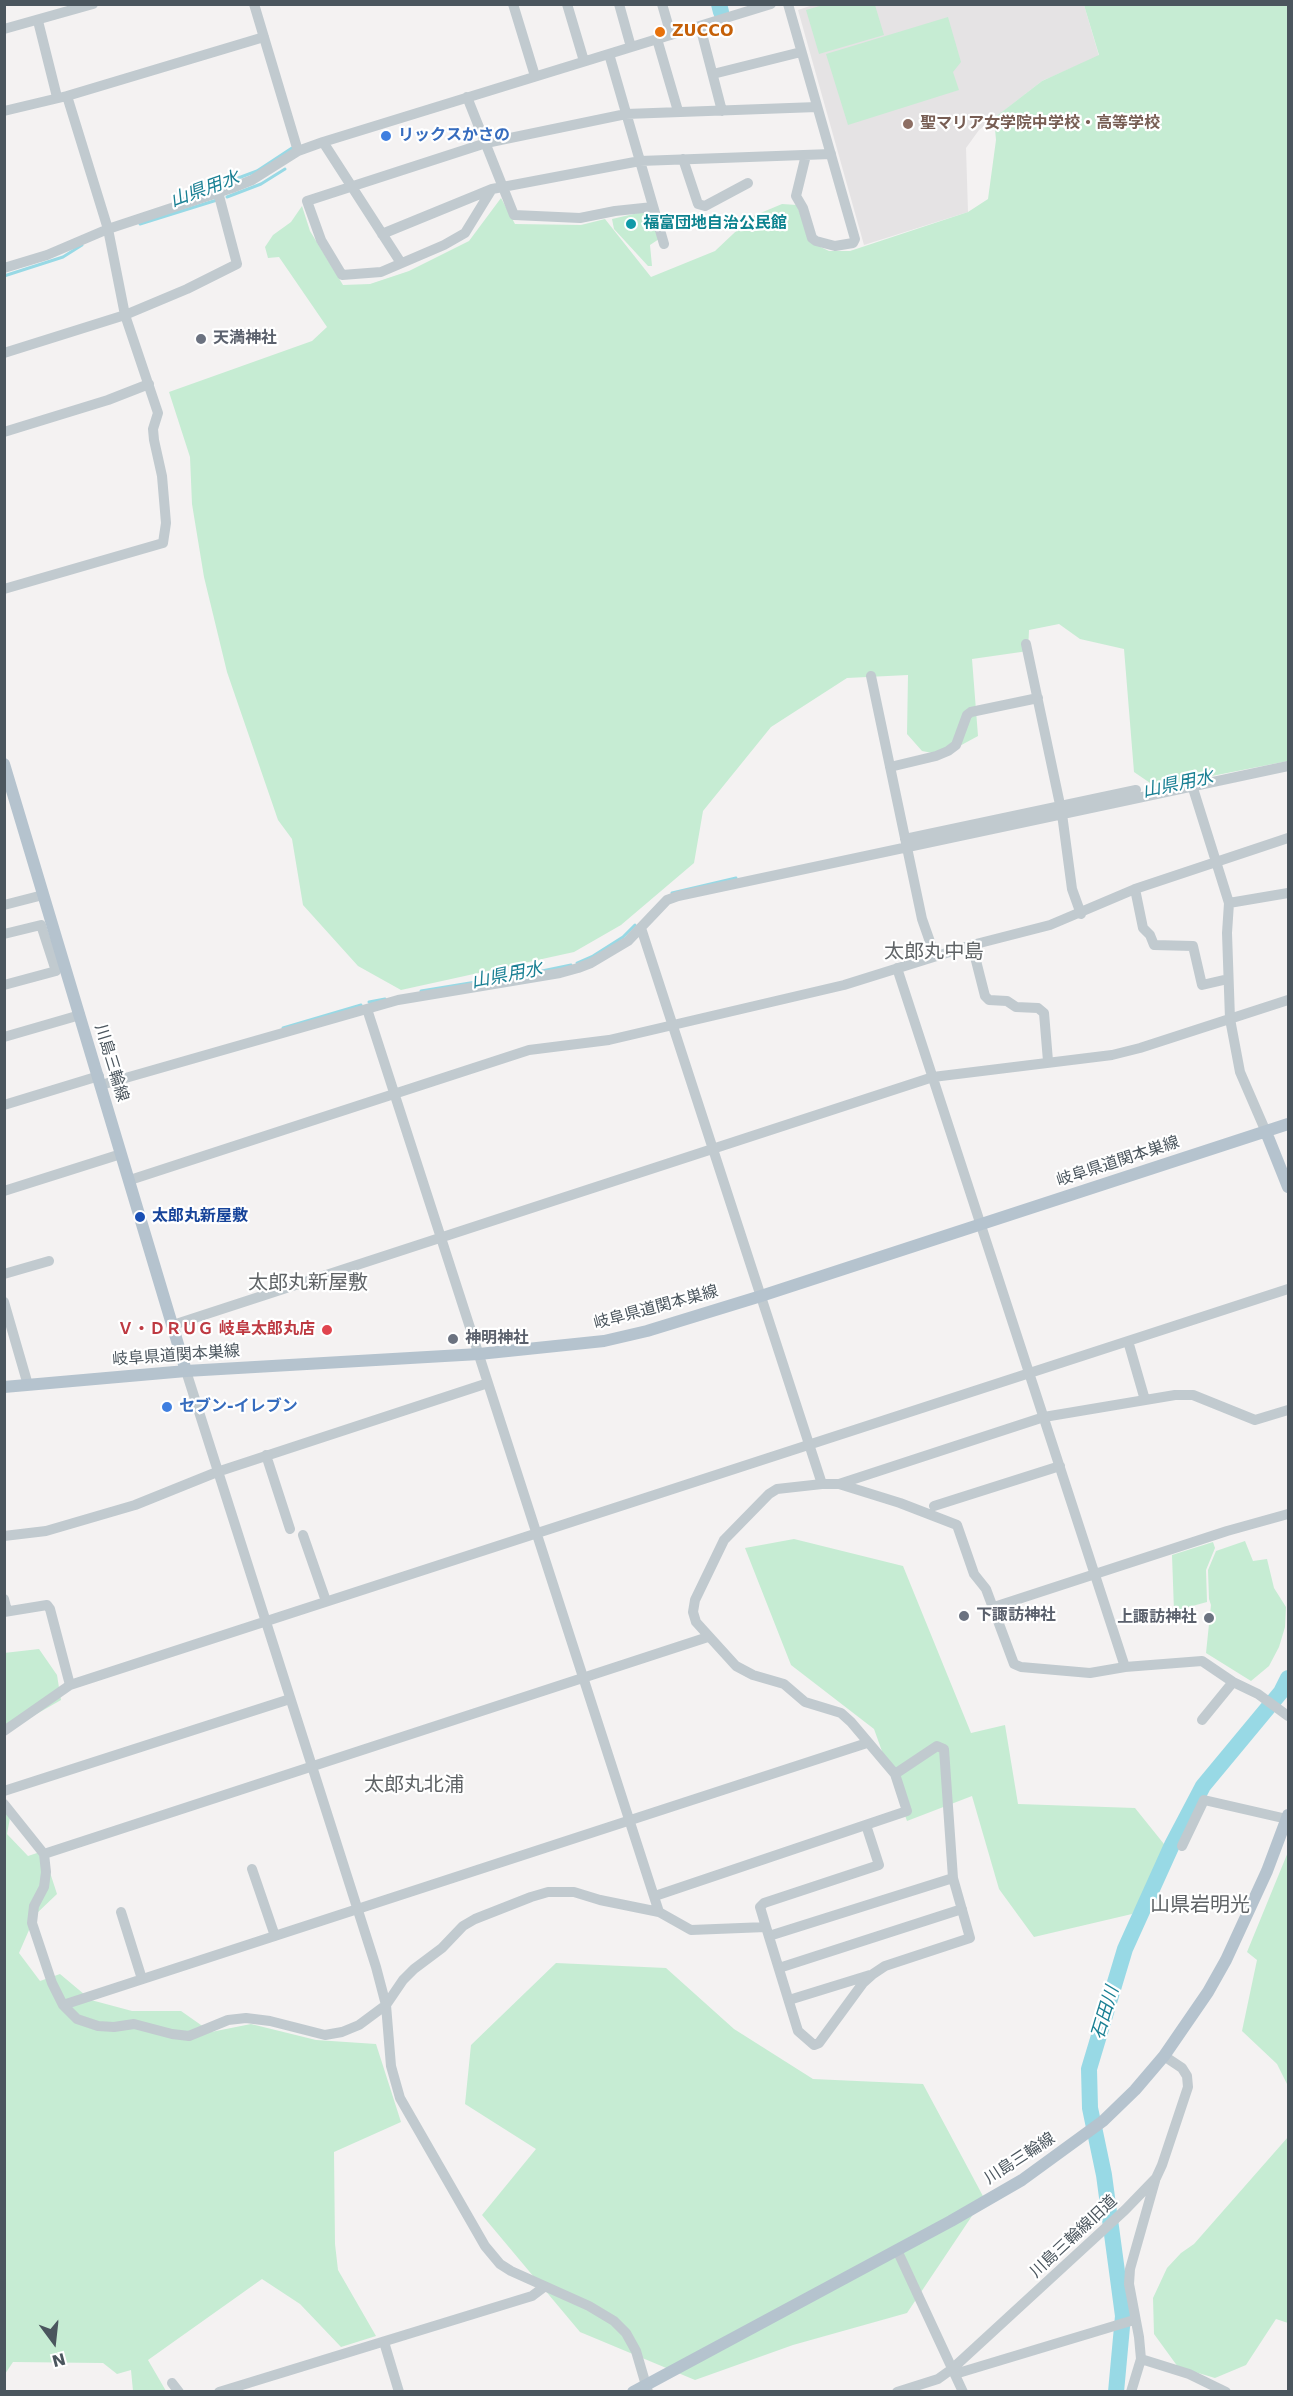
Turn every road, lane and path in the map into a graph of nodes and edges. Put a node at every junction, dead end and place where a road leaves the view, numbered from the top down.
1 (93, 4) edge
2 (254, 4) edge
3 (513, 4) edge
4 (567, 4) edge
5 (619, 4) edge
6 (663, 4) edge
7 (771, 4) edge
8 (788, 4) edge
9 (38, 21) junction
10 (700, 26) junction
11 (4, 29) edge
12 (670, 35) junction
13 (264, 37) junction
14 (657, 39) junction
15 (631, 47) junction
16 (801, 52) junction
17 (609, 54) junction
18 (584, 61) junction
19 (713, 74) junction
20 (535, 76) junction
21 (62, 97) junction
22 (467, 97) junction
23 (818, 107) junction
24 (4, 111) edge
25 (678, 111) junction
26 (722, 111) junction
27 (626, 114) junction
28 (323, 142) junction
29 (486, 143) junction
30 (298, 151) junction
31 (831, 154) junction
32 (806, 155) junction
33 (683, 159) junction
34 (640, 161) junction
35 (748, 183) dead end
36 (504, 186) junction
37 (352, 188) junction
38 (492, 189) junction
39 (218, 192) junction
40 (653, 207) junction
41 (108, 229) junction
42 (382, 234) junction
43 (664, 244) dead end
44 (401, 263) junction
45 (4, 268) edge
46 (125, 315) junction
47 (4, 353) edge
48 (149, 384) junction
49 (4, 432) edge
50 (4, 589) edge
51 (1026, 644) dead end
52 (871, 675) dead end
53 (1038, 698) junction
54 (4, 764) edge
55 (890, 766) junction
56 (1288, 766) edge
57 (1191, 784) junction
58 (1136, 790) dead end
59 (1061, 810) junction
60 (1288, 838) edge
61 (906, 843) junction
62 (1216, 862) junction
63 (1136, 889) junction
64 (1288, 893) edge
65 (44, 895) junction
66 (1230, 903) junction
67 (4, 905) edge
68 (1081, 914) junction
69 (641, 928) junction
70 (4, 934) edge
71 (972, 945) junction
72 (935, 956) junction
73 (897, 968) junction
74 (1228, 979) junction
75 (4, 985) edge
76 (1288, 1000) edge
77 (367, 1009) junction
78 (80, 1015) junction
79 (1230, 1019) junction
80 (672, 1025) junction
81 (4, 1037) edge
82 (1048, 1061) junction
83 (933, 1077) junction
84 (100, 1081) junction
85 (393, 1094) junction
86 (4, 1105) edge
87 (1288, 1124) edge
88 (1266, 1132) junction
89 (712, 1150) junction
90 (121, 1154) junction
91 (130, 1180) junction
92 (1288, 1186) edge
93 (4, 1191) edge
94 (980, 1224) junction
95 (441, 1238) junction
96 (49, 1261) dead end
97 (4, 1274) edge
98 (1288, 1289) edge
99 (761, 1296) junction
100 (4, 1302) edge
101 (173, 1325) junction
102 (1128, 1341) junction
103 (479, 1354) junction
104 (186, 1371) junction
105 (1029, 1373) junction
106 (488, 1383) junction
107 (28, 1385) junction
108 (4, 1387) edge
109 (1145, 1400) junction
110 (1288, 1410) edge
111 (1044, 1417) junction
112 (809, 1444) junction
113 (266, 1455) junction
114 (1060, 1466) junction
115 (216, 1472) junction
116 (822, 1484) junction
117 (839, 1484) junction
118 (934, 1506) dead end
119 (1288, 1514) edge
120 (290, 1529) dead end
121 (536, 1533) junction
122 (303, 1535) dead end
123 (4, 1536) edge
124 (1096, 1574) junction
125 (4, 1599) edge
126 (326, 1601) junction
127 (994, 1607) junction
128 (6, 1612) edge
129 (265, 1620) junction
130 (708, 1637) junction
131 (1125, 1667) junction
132 (584, 1677) junction
133 (1233, 1682) junction
134 (70, 1686) junction
135 (290, 1699) junction
136 (1288, 1716) edge
137 (1202, 1720) dead end
138 (4, 1731) edge
139 (867, 1743) junction
140 (312, 1766) junction
141 (895, 1774) junction
142 (4, 1791) edge
143 (4, 1804) edge
144 (1288, 1817) edge
145 (631, 1821) junction
146 (866, 1825) junction
147 (1182, 1846) dead end
148 (44, 1854) junction
149 (252, 1869) dead end
150 (953, 1878) junction
151 (655, 1896) junction
152 (962, 1909) junction
153 (358, 1910) junction
154 (121, 1912) dead end
155 (659, 1912) junction
156 (767, 1932) junction
157 (275, 1936) junction
158 (779, 1968) junction
159 (873, 1974) junction
160 (142, 1979) junction
161 (789, 2000) junction
162 (63, 2005) junction
163 (386, 2005) junction
164 (1164, 2056) junction
165 (1156, 2178) junction
166 (897, 2250) junction
167 (544, 2287) junction
168 (1132, 2320) junction
169 (384, 2342) junction
170 (973, 2350) junction
171 (1141, 2360) junction
172 (983, 2365) junction
173 (954, 2372) junction
174 (647, 2388) edge
175 (904, 2390) edge
176 (219, 2391) edge
177 (399, 2391) edge
178 (633, 2391) edge
179 (963, 2391) edge
180 (1131, 2391) edge
181 (1226, 2391) edge

1 - 9 street
2 - 13 street
3 - 20 street
4 - 18 street
5 - 15 street
6 - 12 street
7 - 10 street
8 - 16 street
9 - 11 street
9 - 21 street
10 - 12 street
10 - 19 street
12 - 14 street
13 - 21 street
13 - 30 street
14 - 15 street
14 - 25 street
15 - 17 street
16 - 19 street
16 - 23 street
17 - 18 street
17 - 27 street
18 - 20 street
19 - 26 street
20 - 22 street
21 - 24 street
21 - 41 street
22 - 28 street
22 - 29 street
23 - 26 street
23 - 31 street
25 - 26 street
25 - 27 street
27 - 29 street
27 - 34 street
28 - 30 street
28 - 37 street
29 - 36 street
29 - 37 street
30 - 39 street
31 - 32 street
31 - 32 street
32 - 33 street
33 - 34 street
33 - 35 street
34 - 36 street
34 - 40 street
36 - 38 street
36 - 40 street
37 - 42 street
37 - 44 street
38 - 42 street
38 - 44 street
39 - 41 street
39 - 46 street
40 - 43 street
41 - 45 street
41 - 46 street
42 - 44 street
46 - 47 street
46 - 48 street
48 - 49 street
48 - 50 street
51 - 53 street
52 - 55 street
53 - 55 street
53 - 59 street
54 - 65 main road, 川島三輪線
55 - 61 street
56 - 57 street
57 - 59 street
57 - 62 street
58 - 59 street
59 - 61 street
59 - 68 street
60 - 62 street
61 - 69 street
61 - 72 street
62 - 63 street
62 - 66 street
63 - 68 street
63 - 74 street
64 - 66 street
65 - 67 street
65 - 78 main road, 川島三輪線
66 - 74 street
68 - 71 street
69 - 77 street
69 - 80 street
70 - 75 street
71 - 72 street
71 - 82 street
72 - 73 street
73 - 80 street
73 - 83 street
74 - 79 street
76 - 79 street
77 - 84 street
77 - 85 street
78 - 81 street
78 - 84 main road, 川島三輪線
79 - 82 street
79 - 88 street
80 - 85 street
80 - 89 street
82 - 83 street
83 - 89 street
83 - 94 street
84 - 86 street
84 - 90 main road, 川島三輪線
85 - 91 street
85 - 95 street
87 - 88 main road, 岐阜県道関本巣線
88 - 92 main road
88 - 94 main road, 岐阜県道関本巣線
89 - 95 street
89 - 99 street
90 - 91 main road, 川島三輪線
90 - 93 street
91 - 101 main road, 川島三輪線
94 - 99 main road, 岐阜県道関本巣線
94 - 105 street
95 - 101 street
95 - 103 street
96 - 97 street
98 - 102 street
99 - 103 main road, 岐阜県道関本巣線
99 - 112 street
100 - 107 street
101 - 104 main road, 川島三輪線
102 - 105 street
102 - 109 street
103 - 104 main road, 岐阜県道関本巣線
103 - 106 street
104 - 107 main road, 岐阜県道関本巣線
104 - 115 street
105 - 111 street
105 - 112 street
106 - 113 street
106 - 121 street
107 - 108 main road, 岐阜県道関本巣線
109 - 110 street
109 - 111 street
111 - 114 street
111 - 117 street
112 - 116 street
112 - 121 street
113 - 115 street
113 - 120 street
114 - 118 street
114 - 124 street
115 - 123 street
115 - 129 street
116 - 117 street
116 - 130 street
117 - 127 street
119 - 124 street
121 - 126 street
121 - 132 street
122 - 126 street
124 - 127 street
124 - 131 street
125 - 128 street
126 - 129 street
127 - 131 street
128 - 134 street
129 - 134 street
129 - 135 street
130 - 132 street
130 - 139 street
131 - 133 street
132 - 140 street
132 - 145 street
133 - 136 street
133 - 137 street
134 - 138 street
135 - 140 street
135 - 142 street
139 - 141 street
139 - 145 street
140 - 148 street
140 - 153 street
141 - 146 street
141 - 150 street
143 - 148 street
144 - 147 street
144 - 164 main road, 川島三輪線
145 - 151 street
145 - 153 street
146 - 151 street
146 - 156 street
148 - 162 street
149 - 157 street
150 - 152 street
150 - 156 street
151 - 155 street
152 - 158 street
152 - 159 street
153 - 157 street
153 - 163 street
154 - 160 street
155 - 156 street
155 - 163 street
156 - 158 street
157 - 160 street
158 - 161 street
159 - 161 street
159 - 161 street
160 - 162 street
162 - 163 street
163 - 167 street
164 - 165 street, 川島三輪線旧道
164 - 166 main road, 川島三輪線
165 - 168 street
165 - 170 street, 川島三輪線旧道
166 - 173 street
166 - 174 main road, 川島三輪線
167 - 169 street
167 - 174 street
168 - 171 street
168 - 172 street
169 - 176 street
169 - 177 street
170 - 172 street
170 - 173 street, 川島三輪線旧道
171 - 180 street
171 - 181 street
172 - 173 street
173 - 175 street, 川島三輪線旧道
173 - 179 street
174 - 178 main road, 川島三輪線

